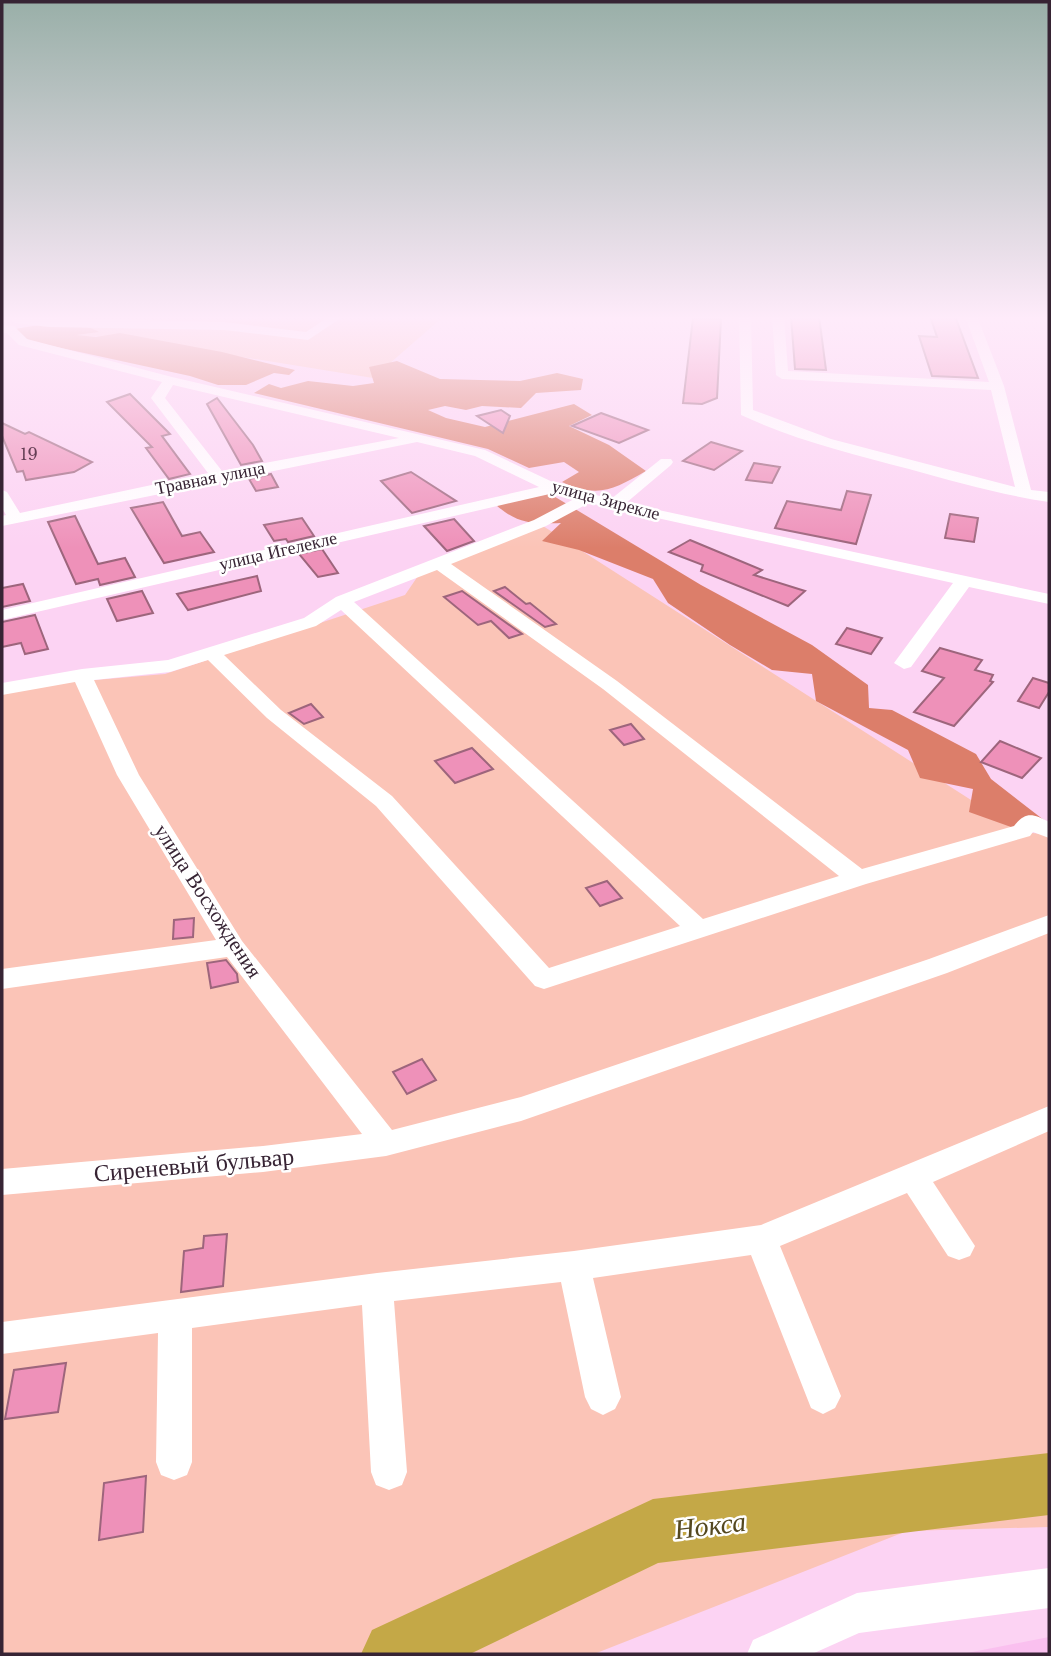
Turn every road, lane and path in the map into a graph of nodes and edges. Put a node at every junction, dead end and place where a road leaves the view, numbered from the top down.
1 (161, 393) edge
2 (226, 393) edge
3 (746, 393) edge
4 (999, 393) edge
5 (419, 439) junction
6 (666, 462) dead end
7 (218, 476) junction
8 (554, 488) junction
9 (1024, 493) junction
10 (2, 495) edge
11 (1049, 497) edge
12 (587, 498) junction
13 (614, 505) junction
14 (8, 519) edge
15 (439, 563) junction
16 (964, 581) junction
17 (1049, 599) edge
18 (342, 601) junction
19 (2, 615) edge
20 (211, 653) junction
21 (904, 663) dead end
22 (82, 675) junction
23 (2, 689) edge
24 (1049, 831) edge
25 (858, 878) junction
26 (1049, 924) edge
27 (698, 928) junction
28 (233, 947) junction
29 (2, 979) edge
30 (1049, 1118) edge
31 (386, 1144) junction
32 (912, 1176) junction
33 (2, 1182) edge
34 (761, 1239) junction
35 (959, 1246) dead end
36 (574, 1266) junction
37 (377, 1289) junction
38 (175, 1317) junction
39 (2, 1338) edge
40 (823, 1396) dead end
41 (603, 1397) dead end
42 (174, 1462) dead end
43 (389, 1472) dead end
44 (1049, 1588) edge
45 (767, 1654) edge

1 - 7 street
2 - 5 street, улица Зирекле
3 - 9 street
4 - 9 street
5 - 7 street, Травная улица
5 - 8 street, улица Зирекле
6 - 13 street
7 - 14 street, Травная улица
8 - 12 street, улица Зирекле
8 - 19 street, улица Игелекле
9 - 11 street
10 - 14 street
12 - 13 street, улица Зирекле
12 - 15 street
13 - 16 street, улица Зирекле
15 - 18 street
15 - 25 street
16 - 17 street, улица Зирекле
16 - 21 street
18 - 20 street
18 - 27 street
20 - 22 street
20 - 27 street
22 - 23 street
22 - 28 street, улица Восхождения
24 - 25 street
25 - 27 street
26 - 31 street, Сиреневый бульвар
28 - 29 street
28 - 31 street, улица Восхождения
30 - 32 street
31 - 33 street, Сиреневый бульвар
32 - 34 street
32 - 35 street
34 - 36 street
34 - 40 street
36 - 37 street
36 - 41 street
37 - 38 street
37 - 43 street
38 - 39 street
38 - 42 street
44 - 45 street

